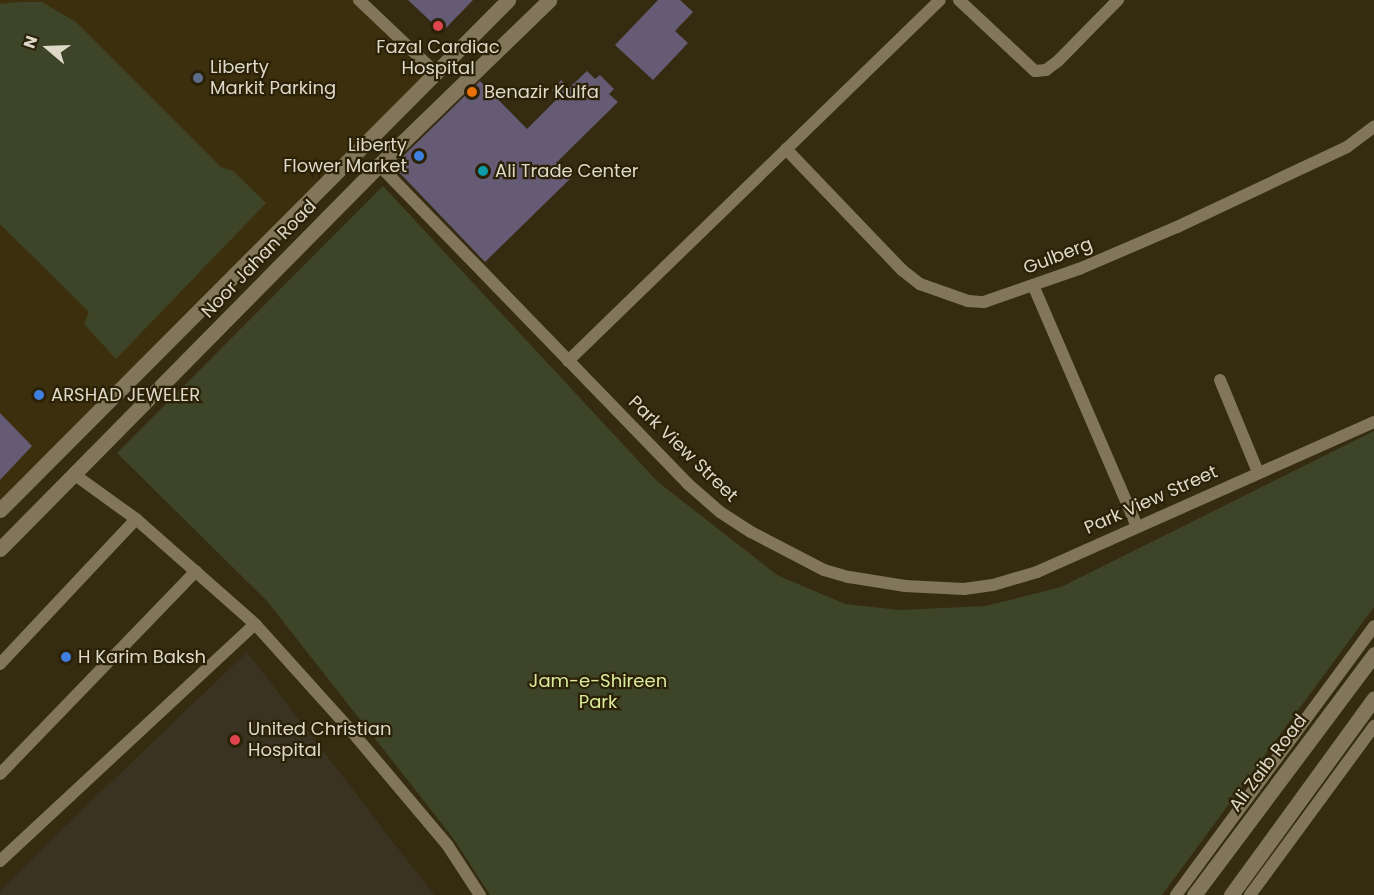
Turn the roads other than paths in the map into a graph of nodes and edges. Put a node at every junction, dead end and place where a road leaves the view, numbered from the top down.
1 (358, 0) edge
2 (508, 0) edge
3 (549, 0) edge
4 (940, 0) edge
5 (959, 0) edge
6 (1118, 0) edge
7 (436, 73) junction
8 (1374, 127) edge
9 (786, 149) junction
10 (379, 165) junction
11 (1033, 285) junction
12 (568, 361) junction
13 (1220, 380) dead end
14 (1374, 422) edge
15 (1258, 472) junction
16 (75, 475) junction
17 (0, 510) edge
18 (136, 519) junction
19 (1137, 526) junction
20 (0, 549) edge
21 (196, 571) junction
22 (255, 624) junction
23 (1374, 626) edge
24 (1374, 654) edge
25 (0, 664) edge
26 (1374, 698) edge
27 (1374, 726) edge
28 (0, 774) edge
29 (0, 861) edge
30 (480, 895) edge
31 (1176, 895) edge
32 (1194, 895) edge
33 (1231, 895) edge
34 (1250, 895) edge

1 - 7 street
2 - 7 street, Noor Jahan Road
3 - 10 street, Noor Jahan Road
4 - 9 street
5 - 6 street
7 - 17 street, Noor Jahan Road
8 - 11 street, Gulberg
9 - 11 street, Gulberg
9 - 12 street
10 - 12 street, Park View Street
10 - 16 street, Noor Jahan Road
11 - 19 street
12 - 19 street, Park View Street
13 - 15 street
14 - 15 street, Park View Street
15 - 19 street, Park View Street
16 - 18 street
16 - 20 street, Noor Jahan Road
18 - 21 street
18 - 25 street
21 - 22 street
21 - 28 street
22 - 29 street
22 - 30 street
23 - 31 street
24 - 32 street, Ali Zaib Road
26 - 33 street
27 - 34 street

